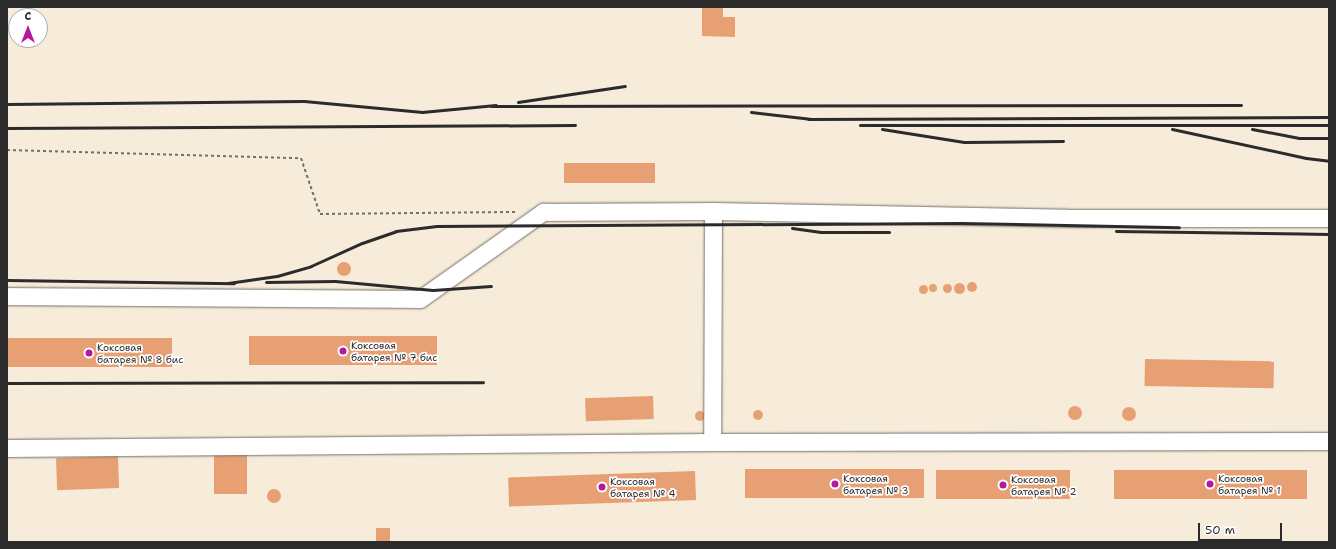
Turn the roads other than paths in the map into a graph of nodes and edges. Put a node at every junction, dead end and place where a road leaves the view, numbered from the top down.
1 (713, 211) junction
2 (1329, 218) edge
3 (7, 296) edge
4 (1329, 441) edge
5 (712, 442) junction
6 (7, 448) edge

1 - 2 lane
1 - 3 lane
1 - 5 lane
4 - 5 lane
5 - 6 lane

